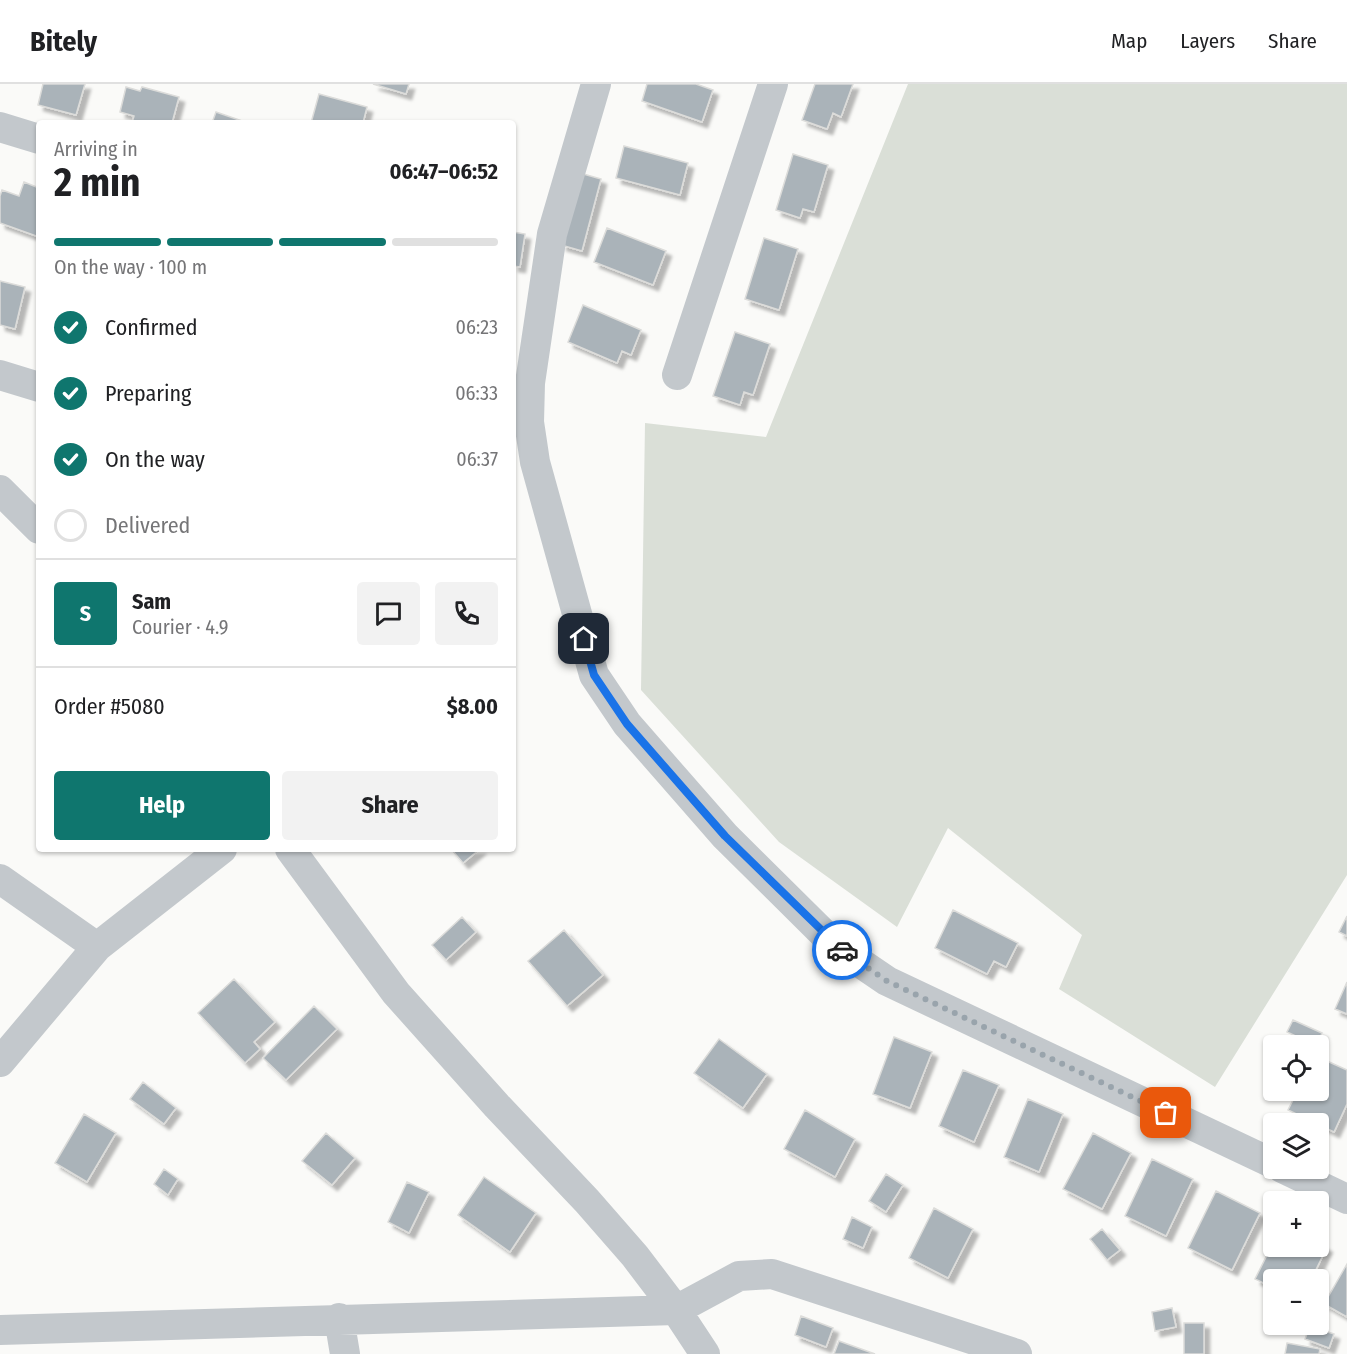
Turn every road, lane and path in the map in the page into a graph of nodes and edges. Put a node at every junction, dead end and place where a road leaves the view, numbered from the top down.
1 (596, 84) edge
2 (773, 84) edge
3 (0, 127) edge
4 (36, 138) edge
5 (0, 375) edge
6 (677, 375) dead end
7 (36, 386) edge
8 (0, 490) edge
9 (36, 526) edge
10 (218, 852) edge
11 (292, 852) edge
12 (0, 879) edge
13 (97, 947) junction
14 (0, 1062) edge
15 (1263, 1159) edge
16 (1305, 1179) edge
17 (1347, 1199) edge
18 (676, 1310) junction
19 (339, 1318) junction
20 (0, 1330) edge
21 (699, 1350) edge
22 (345, 1354) edge
23 (1017, 1354) edge

1 - 15 street
2 - 6 street
3 - 4 street
5 - 7 street
8 - 9 street
10 - 13 street
11 - 18 street
12 - 13 street
13 - 14 street
16 - 17 street
18 - 19 street
18 - 21 street
18 - 23 street
19 - 20 street
19 - 22 street

